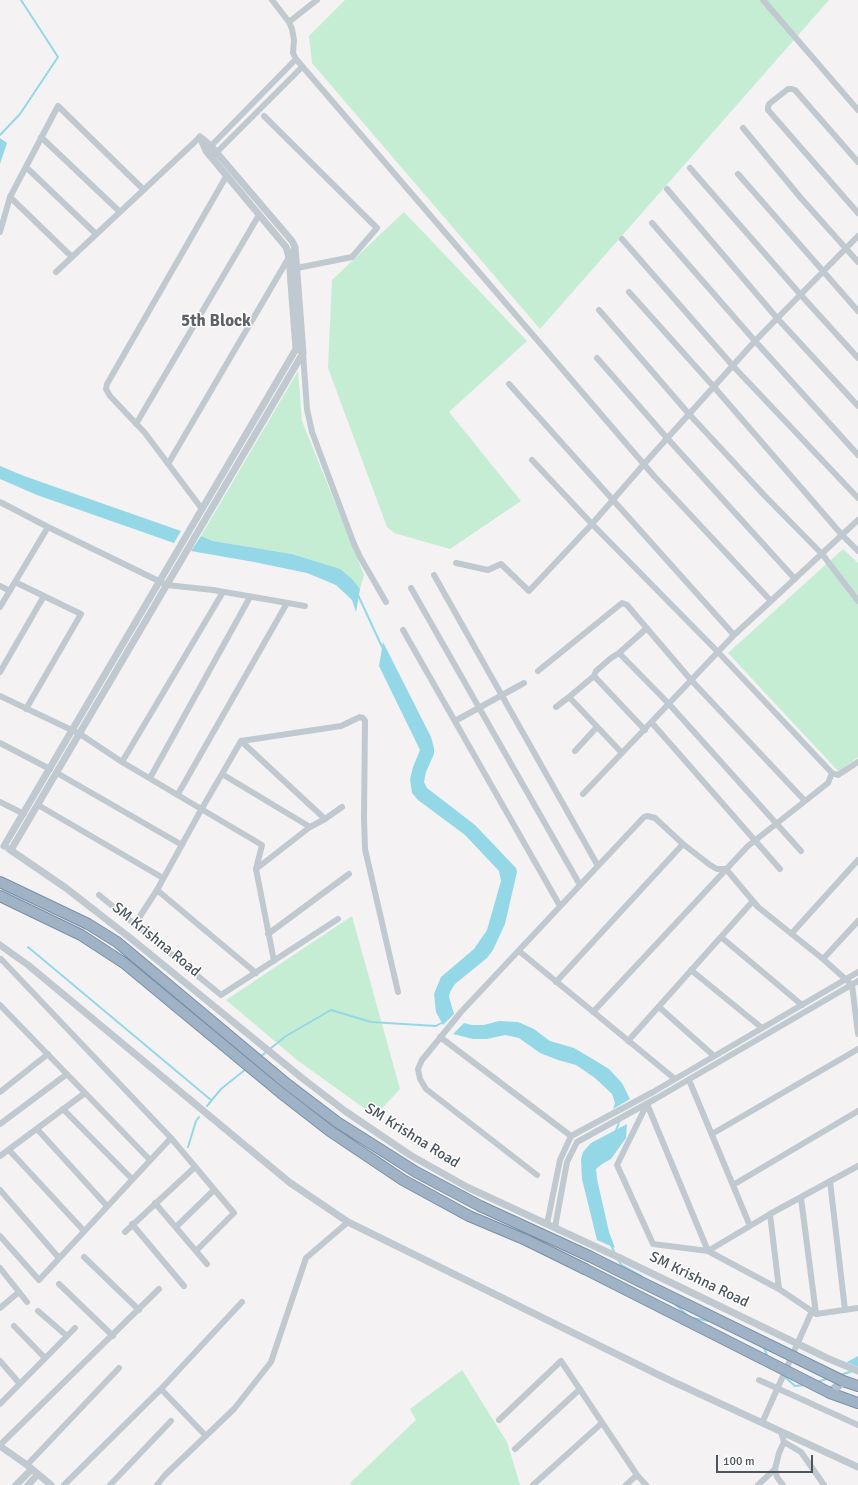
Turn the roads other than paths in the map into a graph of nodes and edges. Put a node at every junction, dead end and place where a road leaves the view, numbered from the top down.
1 (272, 0) edge
2 (317, 0) edge
3 (763, 0) edge
4 (289, 22) junction
5 (296, 60) junction
6 (302, 67) junction
7 (858, 109) edge
8 (264, 116) dead end
9 (743, 128) dead end
10 (200, 137) joint
11 (41, 138) junction
12 (209, 148) junction
13 (214, 155) junction
14 (858, 162) edge
15 (26, 167) junction
16 (690, 168) dead end
17 (738, 174) dead end
18 (227, 175) junction
19 (667, 189) dead end
20 (144, 190) junction
21 (10, 197) junction
22 (120, 212) junction
23 (858, 213) edge
24 (258, 215) junction
25 (652, 223) dead end
26 (0, 232) edge
27 (96, 234) junction
28 (858, 236) edge
29 (622, 239) dead end
30 (295, 248) junction
31 (846, 248) junction
32 (72, 257) junction
33 (289, 257) junction
34 (858, 262) edge
35 (297, 268) junction
36 (823, 271) junction
37 (56, 272) dead end
38 (629, 292) dead end
39 (800, 294) junction
40 (599, 310) dead end
41 (858, 311) edge
42 (777, 318) junction
43 (755, 341) junction
44 (300, 351) junction
45 (597, 358) dead end
46 (858, 358) edge
47 (733, 366) junction
48 (509, 384) dead end
49 (714, 387) junction
50 (858, 406) edge
51 (689, 414) junction
52 (136, 424) junction
53 (667, 438) junction
54 (858, 455) edge
55 (532, 460) dead end
56 (168, 464) junction
57 (644, 464) junction
58 (858, 498) edge
59 (613, 500) junction
60 (0, 502) edge
61 (202, 509) junction
62 (858, 520) edge
63 (592, 524) junction
64 (48, 527) junction
65 (842, 535) junction
66 (858, 551) edge
67 (822, 554) junction
68 (456, 562) dead end
69 (434, 575) dead end
70 (795, 579) junction
71 (15, 582) junction
72 (163, 583) junction
73 (0, 586) edge
74 (411, 588) dead end
75 (10, 591) junction
76 (223, 592) junction
77 (44, 596) junction
78 (250, 597) junction
79 (771, 601) junction
80 (858, 601) edge
81 (386, 602) dead end
82 (287, 603) junction
83 (305, 606) dead end
84 (0, 607) edge
85 (647, 628) junction
86 (403, 630) dead end
87 (734, 635) junction
88 (718, 652) junction
89 (619, 653) junction
90 (538, 671) dead end
91 (0, 672) edge
92 (594, 676) junction
93 (691, 680) junction
94 (524, 683) dead end
95 (502, 695) junction
96 (0, 696) edge
97 (569, 697) junction
98 (670, 704) junction
99 (556, 707) dead end
100 (479, 708) junction
101 (26, 709) junction
102 (455, 721) junction
103 (652, 723) junction
104 (597, 727) junction
105 (72, 730) junction
106 (645, 730) junction
107 (80, 734) junction
108 (241, 741) junction
109 (0, 743) edge
110 (575, 750) dead end
111 (622, 753) junction
112 (122, 762) junction
113 (858, 762) edge
114 (50, 769) junction
115 (57, 773) junction
116 (832, 773) junction
117 (222, 774) junction
118 (150, 778) junction
119 (178, 794) junction
120 (583, 794) dead end
121 (805, 801) junction
122 (0, 802) edge
123 (38, 805) junction
124 (342, 807) dead end
125 (201, 810) junction
126 (24, 814) junction
127 (325, 819) junction
128 (777, 823) junction
129 (310, 827) junction
130 (755, 840) junction
131 (683, 844) junction
132 (2, 845) edge
133 (182, 845) junction
134 (11, 850) junction
135 (801, 851) dead end
136 (858, 860) edge
137 (598, 866) junction
138 (256, 869) junction
139 (726, 869) junction
140 (780, 869) dead end
141 (349, 874) dead end
142 (162, 878) junction
143 (0, 882) edge
144 (580, 885) junction
145 (157, 890) junction
146 (99, 895) dead end
147 (0, 896) edge
148 (753, 901) junction
149 (560, 906) junction
150 (338, 919) dead end
151 (858, 921) edge
152 (135, 924) junction
153 (792, 933) junction
154 (268, 934) junction
155 (721, 937) junction
156 (0, 945) edge
157 (518, 952) junction
158 (824, 959) junction
159 (0, 960) edge
160 (274, 961) junction
161 (691, 970) junction
162 (858, 972) edge
163 (256, 973) junction
164 (846, 979) junction
165 (858, 981) edge
166 (556, 982) junction
167 (852, 984) junction
168 (398, 992) dead end
169 (0, 1005) edge
170 (802, 1005) junction
171 (659, 1007) junction
172 (593, 1012) junction
173 (762, 1028) junction
174 (858, 1034) edge
175 (440, 1037) junction
176 (628, 1041) junction
177 (858, 1049) edge
178 (48, 1054) junction
179 (714, 1056) junction
180 (67, 1074) junction
181 (674, 1079) junction
182 (689, 1080) junction
183 (0, 1092) edge
184 (654, 1092) junction
185 (85, 1093) junction
186 (647, 1104) junction
187 (63, 1110) junction
188 (858, 1111) edge
189 (0, 1124) edge
190 (37, 1129) junction
191 (712, 1134) junction
192 (571, 1136) junction
193 (170, 1138) junction
194 (8, 1150) junction
195 (0, 1156) edge
196 (150, 1160) junction
197 (858, 1166) edge
198 (195, 1167) junction
199 (537, 1175) dead end
200 (132, 1179) junction
201 (830, 1181) junction
202 (733, 1185) junction
203 (0, 1190) edge
204 (214, 1190) junction
205 (800, 1198) junction
206 (155, 1203) junction
207 (107, 1206) junction
208 (770, 1214) junction
209 (348, 1222) junction
210 (132, 1224) junction
211 (547, 1224) junction
212 (750, 1226) junction
213 (176, 1227) junction
214 (555, 1227) junction
215 (84, 1231) junction
216 (124, 1232) dead end
217 (1, 1238) edge
218 (196, 1251) junction
219 (708, 1251) junction
220 (84, 1257) dead end
221 (59, 1258) junction
222 (207, 1264) dead end
223 (0, 1268) edge
224 (59, 1284) dead end
225 (184, 1286) dead end
226 (160, 1289) dead end
227 (779, 1289) junction
228 (19, 1292) junction
229 (27, 1302) dead end
230 (242, 1302) dead end
231 (0, 1308) edge
232 (858, 1308) edge
233 (139, 1310) junction
234 (845, 1310) junction
235 (38, 1312) dead end
236 (814, 1312) junction
237 (14, 1326) dead end
238 (75, 1328) dead end
239 (67, 1336) junction
240 (113, 1336) junction
241 (45, 1358) junction
242 (0, 1361) edge
243 (119, 1368) dead end
244 (858, 1371) edge
245 (759, 1380) dead end
246 (843, 1380) junction
247 (20, 1384) junction
248 (858, 1386) edge
249 (161, 1389) junction
250 (580, 1389) junction
251 (830, 1392) junction
252 (858, 1403) edge
253 (0, 1404) edge
254 (499, 1420) dead end
255 (171, 1421) dead end
256 (602, 1423) junction
257 (762, 1423) junction
258 (858, 1425) edge
259 (781, 1432) junction
260 (206, 1436) junction
261 (784, 1442) junction
262 (0, 1446) edge
263 (515, 1449) dead end
264 (29, 1467) junction
265 (858, 1467) edge
266 (775, 1469) junction
267 (38, 1474) junction
268 (637, 1475) junction
269 (16, 1485) edge
270 (28, 1485) edge
271 (51, 1485) edge
272 (64, 1485) edge
273 (110, 1485) edge
274 (158, 1485) edge
275 (533, 1485) edge
276 (626, 1485) edge
277 (646, 1485) edge
278 (758, 1485) edge
279 (783, 1485) edge
280 (824, 1485) edge

1 - 4 street
2 - 4 street
3 - 7 street
4 - 5 street
5 - 6 street
5 - 12 street
6 - 13 street
6 - 57 street
8 - 35 street
9 - 31 street
10 - 12 street
10 - 20 street
11 - 15 street
11 - 20 street
11 - 22 street
12 - 13 street
13 - 18 street
13 - 30 street
14 - 23 street
15 - 21 street
15 - 27 street
16 - 39 street
17 - 36 street
18 - 24 street
18 - 52 street
19 - 42 street
20 - 22 street
21 - 26 street
21 - 32 street
22 - 27 street
24 - 33 street
24 - 52 street
25 - 43 street
27 - 32 street
28 - 31 street
29 - 47 street
30 - 33 street
30 - 35 street
31 - 34 street
31 - 36 street
32 - 37 street
33 - 44 street
33 - 56 street
35 - 44 street
36 - 39 street
36 - 41 street
38 - 49 street
39 - 42 street
39 - 46 street
40 - 51 street
42 - 43 street
42 - 50 street
43 - 47 street
43 - 54 street
44 - 61 street
44 - 72 street
44 - 81 street
45 - 53 street
47 - 49 street
47 - 58 street
48 - 59 street
49 - 51 street
49 - 65 street
51 - 53 street
51 - 67 street
52 - 56 street
53 - 57 street
53 - 70 street
55 - 63 street
56 - 61 street
57 - 59 street
57 - 79 street
59 - 63 street
59 - 87 street
60 - 64 street
61 - 72 street
62 - 65 street
63 - 68 street
63 - 88 street
64 - 71 street
64 - 72 street
65 - 66 street
65 - 67 street
67 - 70 street
67 - 80 street
69 - 95 street
70 - 79 street
71 - 75 street
71 - 77 street
72 - 76 street
72 - 105 street
72 - 107 street
73 - 75 street
74 - 100 street
75 - 84 street
76 - 78 street
76 - 112 street
77 - 91 street
77 - 101 street
78 - 82 street
78 - 118 street
79 - 87 street
82 - 83 street
82 - 119 street
85 - 89 street
85 - 90 street
85 - 93 street
86 - 102 street
87 - 88 street
88 - 93 street
88 - 116 street
89 - 92 street
89 - 98 street
92 - 97 street
92 - 106 street
93 - 98 street
93 - 121 street
94 - 95 street
95 - 100 street
95 - 137 street
96 - 101 street
97 - 99 street
97 - 104 street
98 - 103 street
98 - 128 street
100 - 102 street
100 - 144 street
101 - 105 street
102 - 149 street
103 - 106 street
103 - 130 street
104 - 110 street
104 - 111 street
105 - 107 street
105 - 114 street
106 - 111 street
107 - 112 street
107 - 115 street
108 - 117 street
108 - 127 street
108 - 168 street
109 - 114 street
111 - 120 street
112 - 118 street
113 - 116 street
114 - 126 street
115 - 123 street
115 - 133 street
116 - 121 street
117 - 125 street
117 - 129 street
118 - 119 street
119 - 125 street
121 - 128 street
122 - 126 street
123 - 134 street
123 - 142 street
124 - 127 street
125 - 133 street
125 - 138 street
126 - 132 street
127 - 129 street
128 - 130 street
128 - 135 street
129 - 138 street
130 - 139 street
130 - 140 street
131 - 137 street
131 - 139 street
131 - 166 street
132 - 134 street, SM Krishna Road
133 - 142 street
134 - 211 street, SM Krishna Road
136 - 153 street
137 - 144 street
138 - 154 street
139 - 148 street
139 - 172 street
141 - 154 street
142 - 145 street
143 - 246 highway, SM Krishna Road, bridge
144 - 149 street
145 - 152 street
145 - 163 street
146 - 152 street
147 - 251 highway, bridge
148 - 153 street
148 - 155 street
149 - 157 street
150 - 160 street
151 - 158 street
152 - 163 street
153 - 158 street
154 - 160 street
155 - 161 street
155 - 170 street
156 - 209 street
157 - 166 street
157 - 175 street
158 - 164 street
159 - 193 street
160 - 163 street
161 - 171 street
161 - 173 street
162 - 164 street
164 - 167 street
164 - 170 street
165 - 167 street
166 - 172 street
167 - 174 street
167 - 182 street
169 - 178 street
170 - 173 street
171 - 176 street
171 - 179 street
172 - 176 street
173 - 179 street
175 - 192 street
175 - 199 street
176 - 181 street
177 - 191 street
178 - 180 street
178 - 183 street
179 - 181 street
180 - 185 street
180 - 189 street
181 - 184 street
182 - 186 street
182 - 191 street
184 - 186 street
184 - 192 street
185 - 187 street
185 - 196 street
186 - 214 street
186 - 219 street
186 - 219 street
187 - 190 street
187 - 200 street
188 - 202 street
190 - 194 street
190 - 207 street
191 - 202 street
192 - 211 street
193 - 196 street
193 - 198 street
194 - 195 street
194 - 215 street
196 - 200 street
197 - 201 street
198 - 204 street
198 - 206 street
200 - 207 street
201 - 205 street
201 - 234 street
202 - 212 street
203 - 221 street
204 - 213 street
204 - 218 street
205 - 208 street
205 - 236 street
206 - 210 street
206 - 213 street
207 - 215 street
208 - 212 street
208 - 227 street
209 - 257 street
209 - 260 street
210 - 216 street
210 - 225 street
211 - 214 street, SM Krishna Road
212 - 219 street
213 - 218 street
214 - 244 street, SM Krishna Road, bridge
215 - 221 street
217 - 221 street
218 - 222 street
219 - 227 street
220 - 233 street
223 - 228 street
224 - 240 street
226 - 233 street
227 - 236 street
228 - 229 street
228 - 231 street
230 - 249 street
232 - 234 street
233 - 240 street
234 - 236 street
235 - 239 street
236 - 257 street
237 - 241 street
238 - 239 street
239 - 241 street
240 - 262 street
241 - 247 street
242 - 247 street
243 - 264 street
245 - 258 street, bridge
246 - 248 highway, SM Krishna Road
246 - 251 main road
247 - 253 street
249 - 260 street
249 - 272 street
250 - 254 street
250 - 256 street
250 - 263 street
251 - 252 highway
255 - 273 street
256 - 268 street
256 - 275 street
257 - 259 street
259 - 261 street
259 - 265 street
260 - 274 street
261 - 266 street
261 - 280 street
262 - 264 street
264 - 267 street
264 - 269 street
266 - 278 street
266 - 279 street
267 - 270 street
267 - 271 street
268 - 276 street
268 - 277 street

